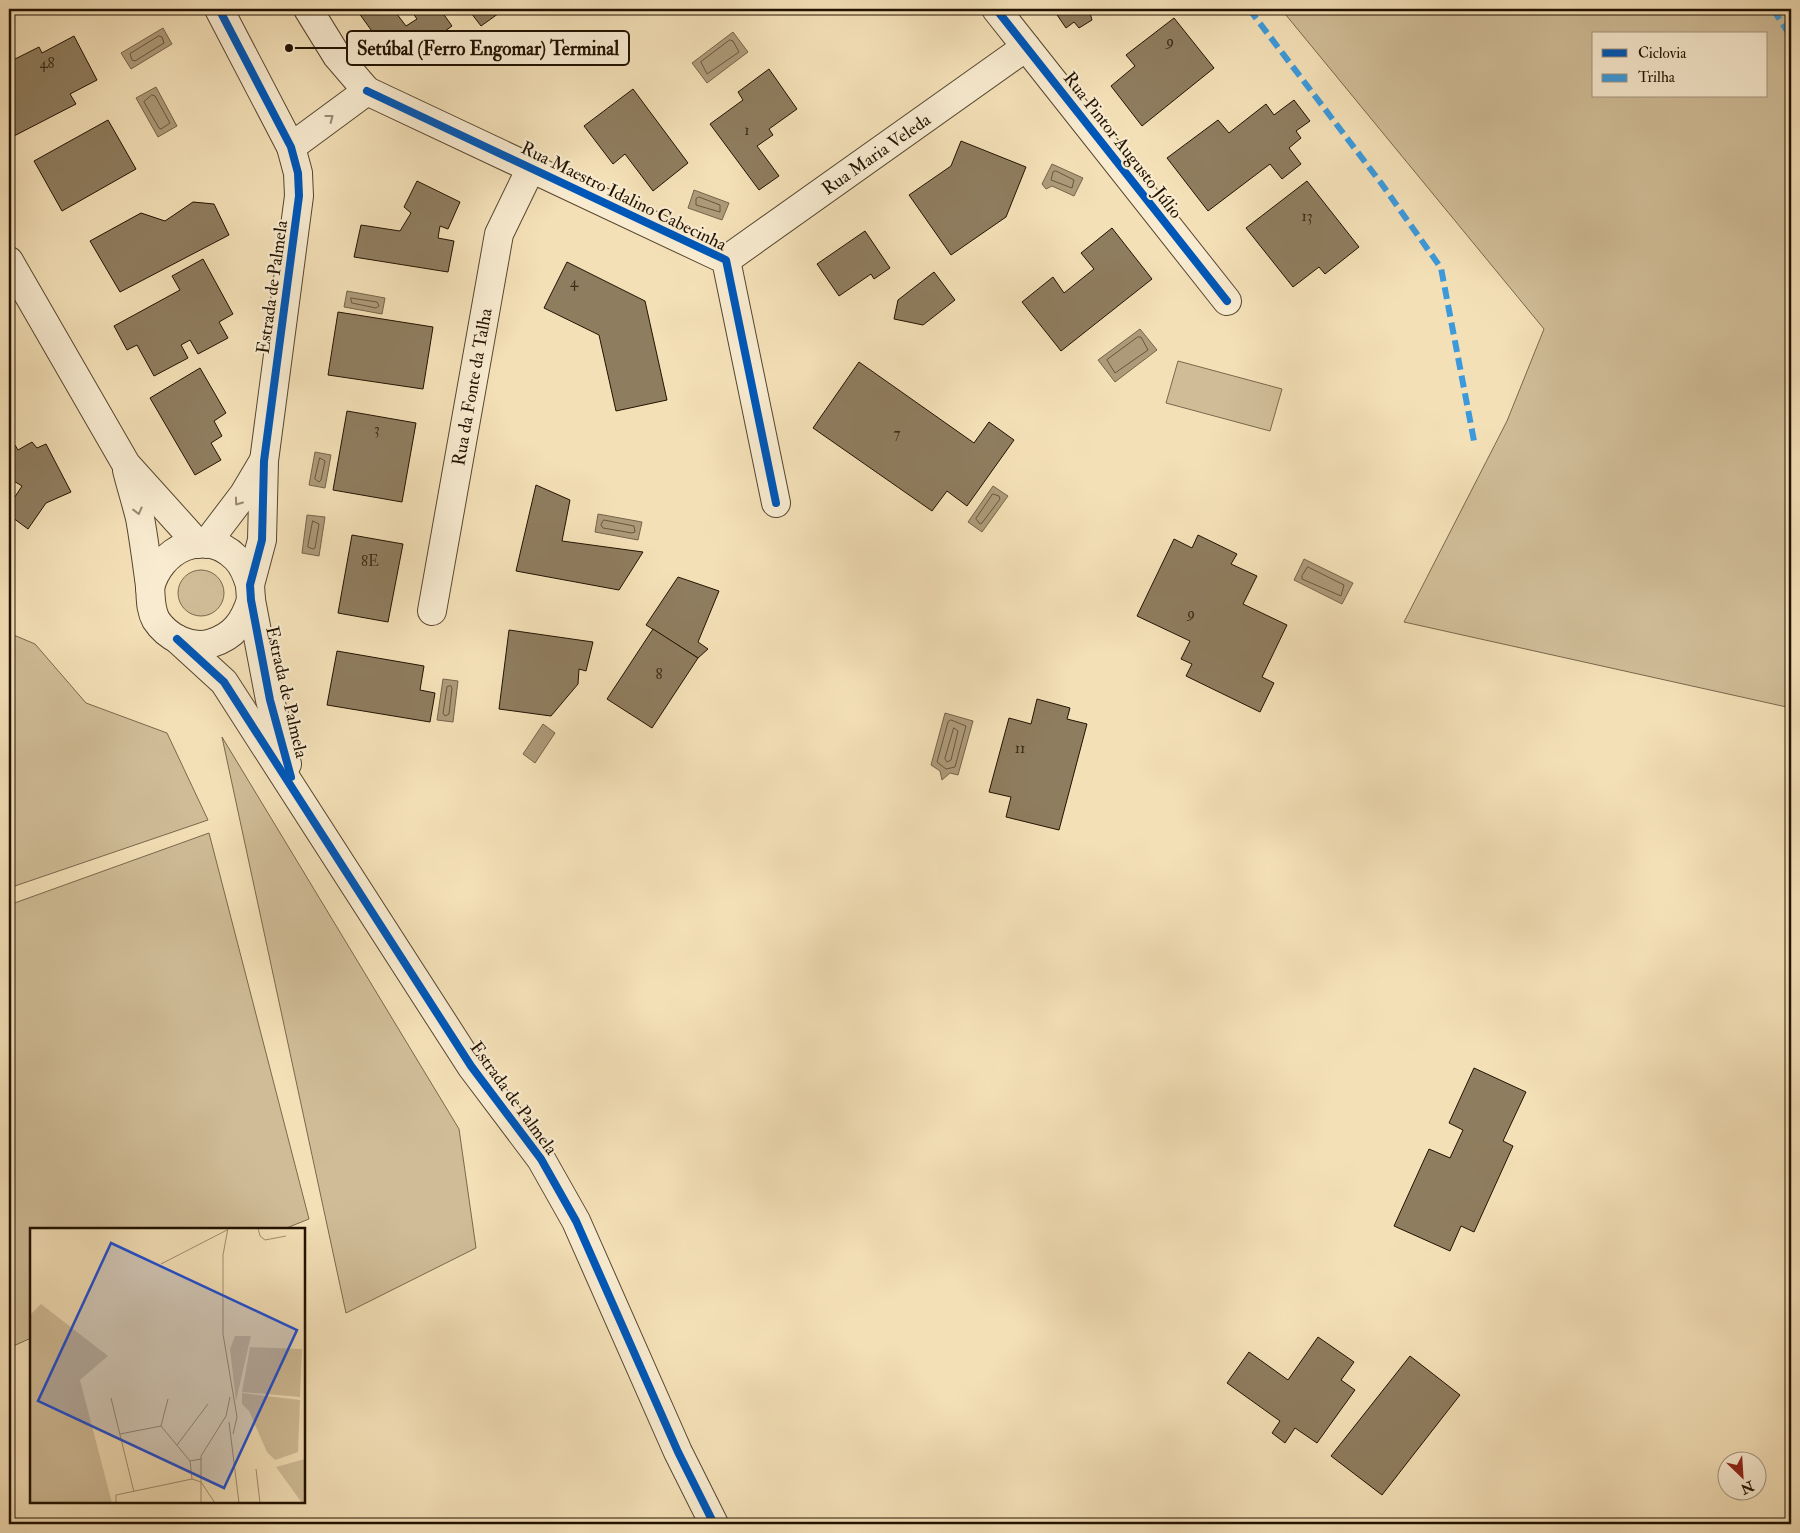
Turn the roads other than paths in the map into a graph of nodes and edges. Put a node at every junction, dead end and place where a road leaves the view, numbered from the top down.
1 (220, 9) edge
2 (308, 9) edge
3 (996, 9) edge
4 (1026, 47) junction
5 (367, 91) junction
6 (291, 147) junction
7 (531, 168) junction
8 (726, 260) junction
9 (9, 261) edge
10 (1227, 301) dead end
11 (264, 461) junction
12 (126, 464) junction
13 (776, 503) dead end
14 (202, 544) junction
15 (150, 588) junction
16 (251, 592) junction
17 (432, 611) dead end
18 (177, 640) junction
19 (294, 789) junction
20 (714, 1524) edge

1 - 6 street, Estrada de Palmela
2 - 5 street
3 - 4 street, Rua Pintor Augusto Júlio
4 - 8 street, Rua Maria Veleda
4 - 10 street, Rua Pintor Augusto Júlio
6 -> 5 street
5 - 7 street, Rua Maestro Idalino Cabecinha
6 - 11 street, Estrada de Palmela
7 - 8 street, Rua Maestro Idalino Cabecinha
7 - 17 street, Rua da Fonte da Talha
8 - 13 street, Rua Maestro Idalino Cabecinha
9 - 12 street
11 -> 14 street, Estrada de Palmela
11 - 16 street, Estrada de Palmela
12 - 14 street
12 -> 15 street
14 - 15 street
14 - 16 street
15 - 18 street
16 - 18 street
16 - 19 street, Estrada de Palmela
18 - 19 street, Estrada de Palmela
19 - 20 street, Estrada de Palmela

